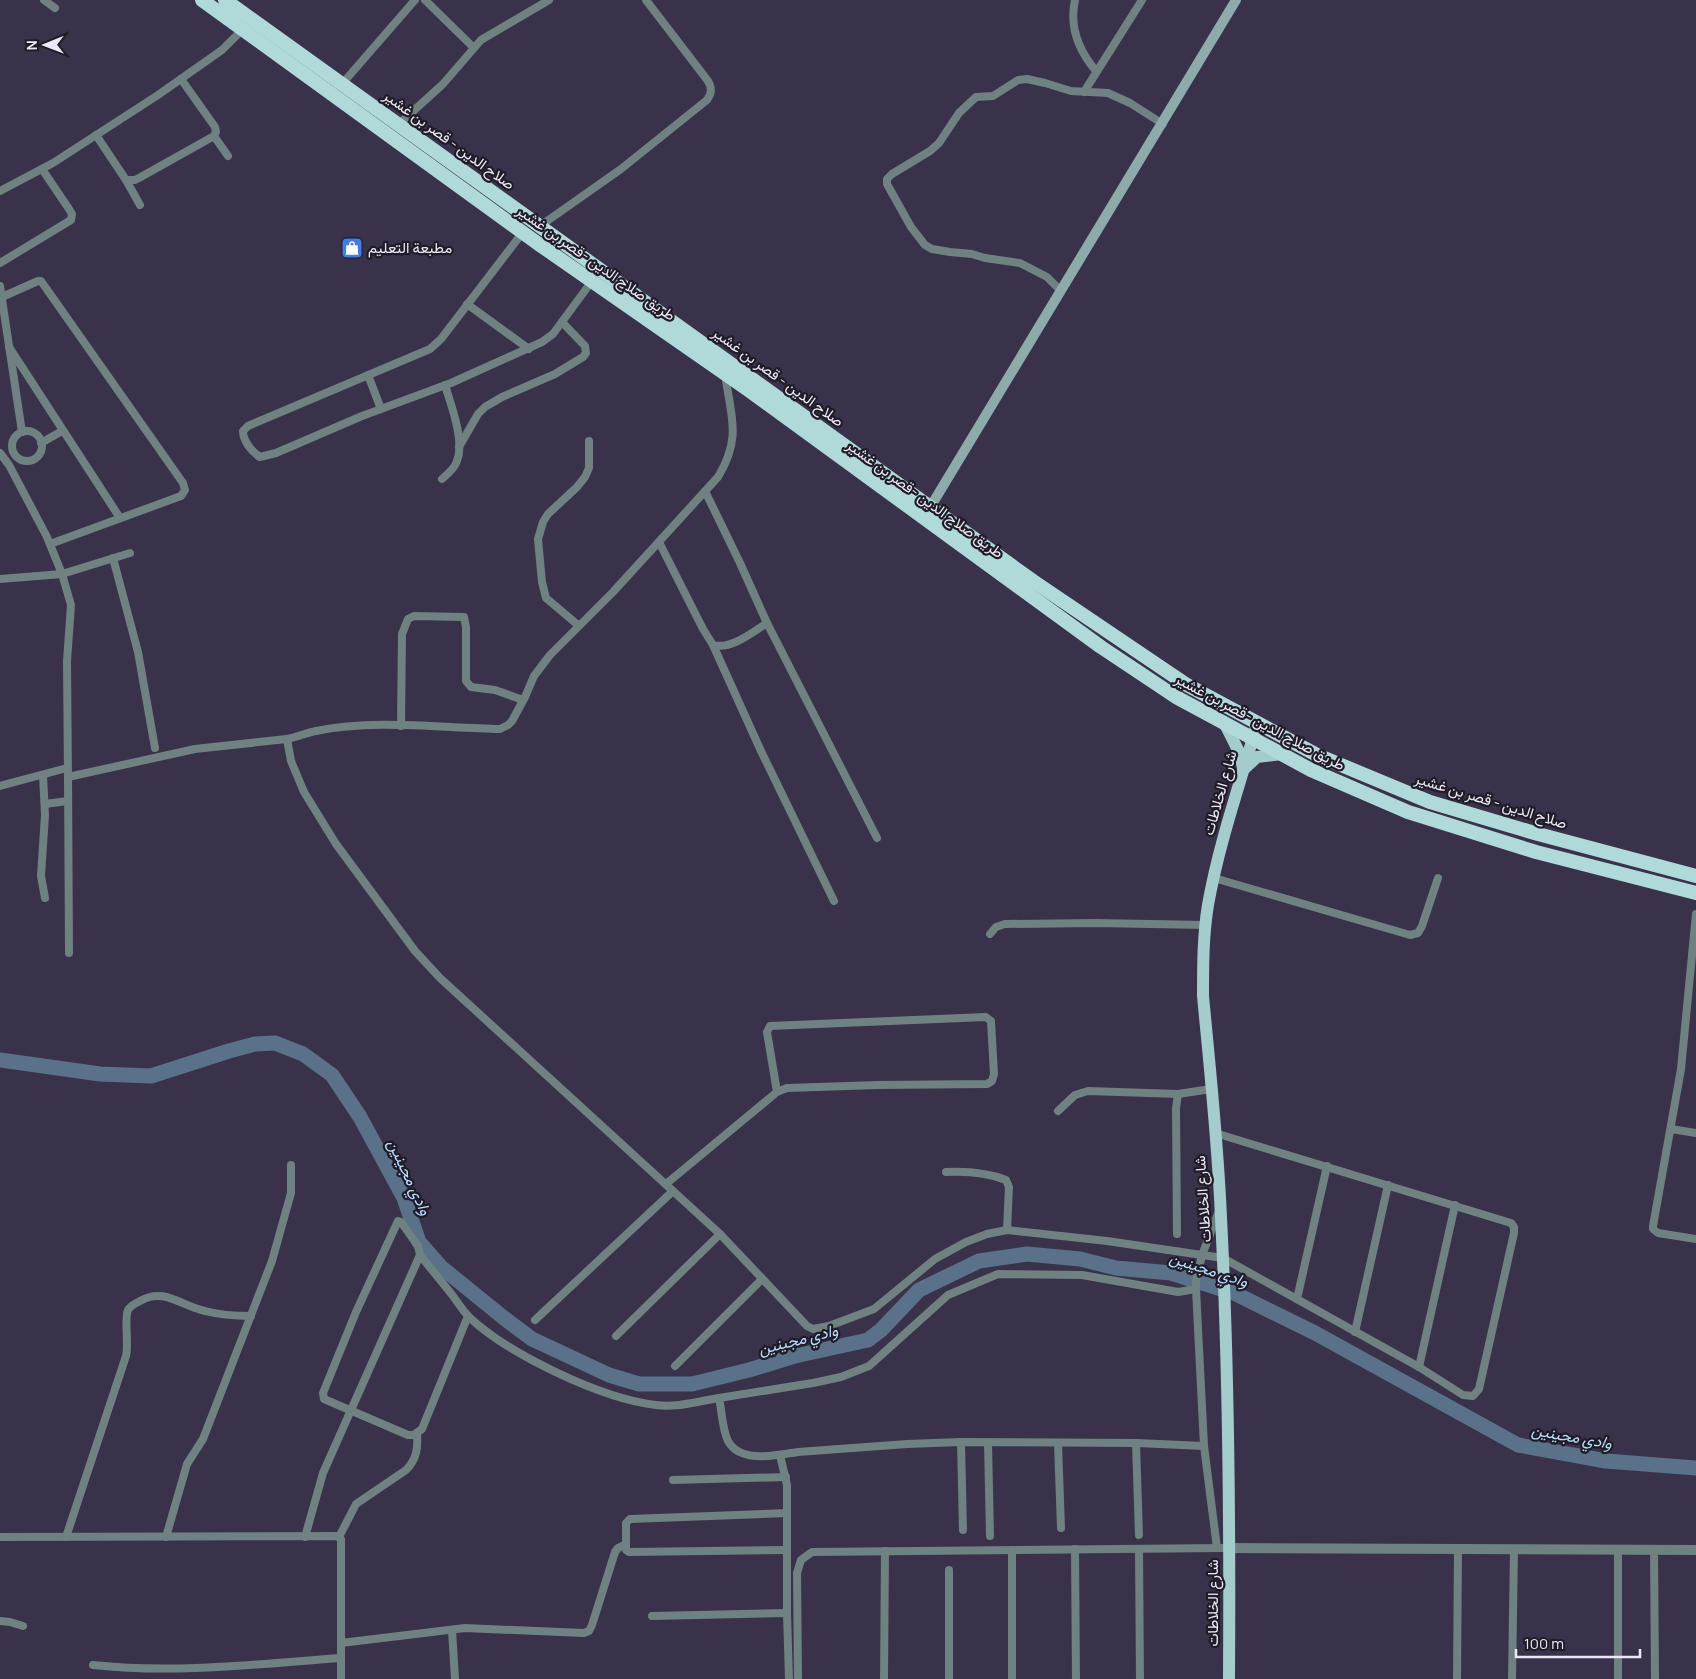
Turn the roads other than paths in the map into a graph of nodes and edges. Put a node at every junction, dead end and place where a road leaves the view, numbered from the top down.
1 (44, 0) edge
2 (202, 0) edge
3 (225, 0) edge
4 (415, 0) edge
5 (425, 0) edge
6 (549, 0) edge
7 (646, 0) edge
8 (1075, 0) edge
9 (1142, 0) edge
10 (1236, 0) edge
11 (55, 8) dead end
12 (243, 30) junction
13 (474, 48) junction
14 (1096, 71) junction
15 (181, 79) junction
16 (342, 84) junction
17 (1084, 92) junction
18 (399, 124) junction
19 (1163, 124) junction
20 (96, 135) junction
21 (214, 136) junction
22 (228, 156) dead end
23 (42, 169) junction
24 (126, 180) junction
25 (0, 191) edge
26 (140, 205) dead end
27 (540, 226) junction
28 (523, 232) junction
29 (0, 263) edge
30 (592, 281) junction
31 (0, 286) edge
32 (1061, 291) junction
33 (2, 297) junction
34 (467, 304) junction
35 (562, 322) junction
36 (9, 347) junction
37 (529, 349) junction
38 (725, 374) junction
39 (368, 375) junction
40 (445, 385) junction
41 (381, 409) junction
42 (62, 431) junction
43 (22, 432) junction
44 (589, 441) dead end
45 (41, 443) junction
46 (459, 447) junction
47 (0, 453) edge
48 (17, 458) junction
49 (9, 465) junction
50 (442, 478) dead end
51 (705, 491) junction
52 (931, 506) junction
53 (120, 518) junction
54 (659, 542) junction
55 (50, 544) junction
56 (130, 553) dead end
57 (113, 558) junction
58 (62, 574) junction
59 (0, 580) edge
60 (767, 623) junction
61 (578, 625) junction
62 (713, 645) junction
63 (1186, 685) junction
64 (1176, 697) junction
65 (523, 700) junction
66 (1224, 722) junction
67 (1257, 724) junction
68 (401, 726) junction
69 (287, 739) junction
70 (1252, 739) junction
71 (155, 748) dead end
72 (1282, 754) junction
73 (1244, 770) junction
74 (67, 772) junction
75 (43, 775) junction
76 (0, 786) edge
77 (68, 802) junction
78 (45, 804) junction
79 (877, 838) dead end
80 (1696, 876) edge
81 (1214, 878) junction
82 (1438, 878) dead end
83 (1696, 893) edge
84 (45, 898) dead end
85 (834, 901) dead end
86 (1696, 914) edge
87 (1206, 925) junction
88 (990, 934) dead end
89 (69, 953) dead end
90 (1211, 1089) junction
91 (777, 1092) junction
92 (1178, 1094) junction
93 (1058, 1111) dead end
94 (1671, 1129) junction
95 (1215, 1133) junction
96 (1696, 1133) edge
97 (291, 1165) dead end
98 (1327, 1166) junction
99 (946, 1172) dead end
100 (666, 1184) junction
101 (1388, 1185) junction
102 (674, 1191) junction
103 (1455, 1205) junction
104 (1221, 1206) junction
105 (1007, 1230) junction
106 (720, 1234) junction
107 (1177, 1234) dead end
108 (1696, 1239) edge
109 (420, 1255) junction
110 (1202, 1256) junction
111 (1223, 1258) junction
112 (762, 1279) junction
113 (1196, 1290) junction
114 (1297, 1299) junction
115 (251, 1316) junction
116 (468, 1316) junction
117 (535, 1320) dead end
118 (1355, 1332) junction
119 (616, 1336) dead end
120 (675, 1366) dead end
121 (1419, 1367) junction
122 (719, 1398) junction
123 (351, 1410) junction
124 (417, 1433) junction
125 (961, 1442) junction
126 (988, 1443) junction
127 (1058, 1443) junction
128 (1136, 1443) junction
129 (1204, 1446) junction
130 (780, 1455) junction
131 (786, 1477) junction
132 (673, 1480) dead end
133 (787, 1513) junction
134 (1061, 1528) dead end
135 (963, 1530) dead end
136 (1139, 1535) dead end
137 (990, 1536) dead end
138 (0, 1537) edge
139 (66, 1537) junction
140 (166, 1537) junction
141 (305, 1537) junction
142 (339, 1537) junction
143 (626, 1544) junction
144 (1139, 1548) junction
145 (1216, 1548) junction
146 (1230, 1548) junction
147 (1075, 1549) junction
148 (1458, 1549) junction
149 (1514, 1549) junction
150 (787, 1550) junction
151 (1012, 1550) junction
152 (1618, 1550) junction
153 (1654, 1550) junction
154 (1696, 1550) edge
155 (885, 1551) junction
156 (949, 1570) dead end
157 (787, 1613) junction
158 (652, 1616) dead end
159 (0, 1620) edge
160 (23, 1626) dead end
161 (452, 1630) junction
162 (341, 1642) junction
163 (341, 1658) junction
164 (93, 1664) dead end
165 (341, 1679) edge
166 (455, 1679) edge
167 (789, 1679) edge
168 (798, 1679) edge
169 (884, 1679) edge
170 (949, 1679) edge
171 (1012, 1679) edge
172 (1076, 1679) edge
173 (1140, 1679) edge
174 (1229, 1679) edge
175 (1457, 1679) edge
176 (1512, 1679) edge
177 (1618, 1679) edge
178 (1655, 1679) edge

1 - 11 street
2 - 12 highway, طريق صلاح الدين -قصر بن غشير
3 - 16 highway, صلاح الدين - قصر بن غشير
4 - 16 street
5 - 13 street
6 - 13 street
7 - 27 street
8 - 14 street
9 - 14 street
10 - 19 main road
12 - 15 street
12 - 28 highway, طريق صلاح الدين -قصر بن غشير
13 - 18 street
14 - 17 street
15 - 20 street
15 - 21 street
16 - 18 highway, صلاح الدين - قصر بن غشير
17 - 19 street
17 - 32 street
18 - 27 highway, صلاح الدين - قصر بن غشير
19 - 32 main road
20 - 23 street
20 - 24 street
21 - 22 street
21 - 24 street
23 - 25 street
23 - 29 street
24 - 26 street
27 - 52 highway, صلاح الدين - قصر بن غشير
28 - 30 highway, طريق صلاح الدين -قصر بن غشير
28 - 34 street
30 - 35 street
30 - 38 highway, طريق صلاح الدين -قصر بن غشير
31 - 33 street
32 - 52 main road
33 - 36 street
33 - 53 street
34 - 37 street
34 - 39 street
35 - 37 street
35 - 46 street
36 - 42 street
36 - 43 street
37 - 40 street
38 - 51 street
38 - 64 highway, طريق صلاح الدين -قصر بن غشير
39 - 41 street
39 - 41 street
40 - 41 street
40 - 46 street
42 - 45 street
42 - 53 street
43 - 45 street
43 - 48 street
44 - 61 street
45 - 48 street
46 - 50 street
47 - 49 street
48 - 49 street
49 - 55 street
51 - 54 street
51 - 60 street
52 - 63 highway, صلاح الدين - قصر بن غشير
53 - 55 street
54 - 61 street
54 - 62 street
55 - 58 street
56 - 57 street
57 - 58 street
57 - 71 street
58 - 59 street
58 - 74 street
60 - 62 street
60 - 79 street
61 - 65 street
62 - 85 street
63 - 64 highway
63 - 67 highway, صلاح الدين - قصر بن غشير
64 - 66 highway, طريق صلاح الدين -قصر بن غشير
65 - 68 street
65 - 68 street
66 - 70 highway, طريق صلاح الدين -قصر بن غشير
66 - 73 main road
67 - 70 main road, شارع الخلاطات
67 - 80 highway, صلاح الدين - قصر بن غشير
68 - 69 street
69 - 74 street
69 - 100 street
70 - 72 highway, طريق صلاح الدين -قصر بن غشير
70 - 73 main road, شارع الخلاطات
72 - 73 main road
72 - 83 highway, طريق صلاح الدين -قصر بن غشير
73 - 81 main road, شارع الخلاطات
74 - 75 street
74 - 77 street
75 - 76 street
75 - 78 street
77 - 78 street
77 - 89 street
78 - 84 street
81 - 82 street
81 - 87 main road, شارع الخلاطات
86 - 94 street
87 - 88 street
87 - 90 main road, شارع الخلاطات
90 - 92 street
90 - 95 main road, شارع الخلاطات
91 - 91 street
91 - 100 street
92 - 93 street
92 - 107 street
94 - 96 street
94 - 108 street
95 - 98 street
95 - 104 main road, شارع الخلاطات
97 - 115 street
98 - 101 street
98 - 114 street
99 - 105 street
100 - 102 street
101 - 103 street
101 - 118 street
102 - 106 street
102 - 117 street
103 - 121 street
103 - 121 street
104 - 110 street
104 - 111 main road, شارع الخلاطات
105 - 110 street
105 - 112 street
106 - 112 street
106 - 119 street
109 - 116 street
109 - 123 street
109 - 123 street
110 - 111 street
110 - 113 street
111 - 114 street
111 - 146 main road, شارع الخلاطات
112 - 120 street
113 - 122 street
113 - 129 street
114 - 118 street
115 - 139 street
115 - 140 street
116 - 122 street
116 - 124 street
118 - 121 street
122 - 130 street
123 - 124 street
123 - 141 street
124 - 142 street
125 - 126 street
125 - 130 street
125 - 135 street
126 - 127 street
126 - 137 street
127 - 128 street
127 - 134 street
128 - 129 street
128 - 136 street
129 - 145 street
130 - 131 street
131 - 132 street
131 - 133 street
133 - 143 street
133 - 150 street
138 - 139 street
139 - 140 street
140 - 141 street
141 - 142 street
142 - 162 street
143 - 150 street
143 - 161 street
144 - 145 street
144 - 147 street
144 - 173 street
145 - 146 street
146 - 148 street
146 - 174 main road, شارع الخلاطات
147 - 151 street
147 - 172 street
148 - 149 street
148 - 175 street
149 - 152 street
149 - 176 street
150 - 157 street
151 - 155 street
151 - 171 street
152 - 153 street
152 - 177 street
153 - 154 street
153 - 178 street
155 - 168 street
155 - 169 street
156 - 170 street
157 - 158 street
157 - 167 street
159 - 160 street
161 - 162 street
161 - 166 street
162 - 163 street
163 - 164 street
163 - 165 street

